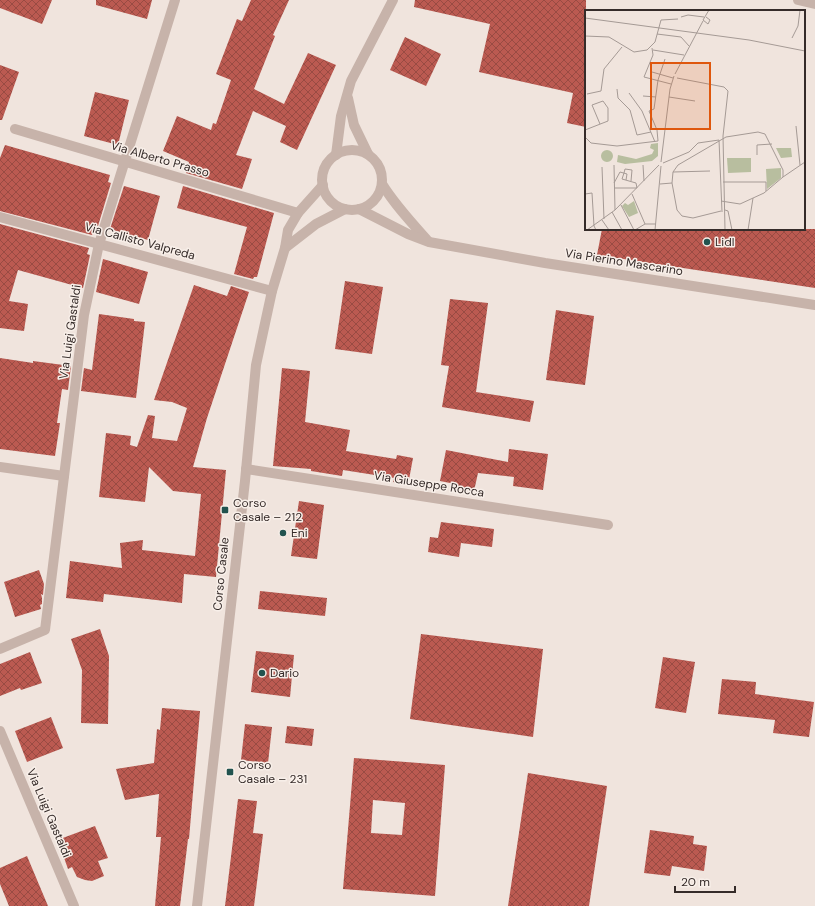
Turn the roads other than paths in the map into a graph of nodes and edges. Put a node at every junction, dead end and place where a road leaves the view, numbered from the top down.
1 (175, 0) edge
2 (393, 0) edge
3 (798, 0) edge
4 (815, 4) edge
5 (347, 96) junction
6 (15, 129) dead end
7 (368, 154) junction
8 (336, 156) junction
9 (124, 162) junction
10 (382, 184) junction
11 (323, 185) junction
12 (345, 209) junction
13 (359, 209) junction
14 (298, 213) junction
15 (0, 217) edge
16 (429, 242) junction
17 (98, 244) junction
18 (285, 248) junction
19 (272, 291) junction
20 (815, 306) edge
21 (0, 467) edge
22 (246, 469) junction
23 (64, 476) junction
24 (608, 525) dead end
25 (0, 649) edge
26 (0, 731) edge
27 (74, 906) edge
28 (197, 906) edge

1 - 9 street, Via Luigi Gastaldi
2 - 5 street
3 - 4 street
5 - 7 street
5 - 8 street
6 - 9 street, Via Alberto Prasso
7 - 8 street
7 - 10 street
8 - 11 street
9 - 14 street, Via Alberto Prasso
9 - 17 street, Via Luigi Gastaldi
10 - 13 street
10 - 16 street
11 - 12 street
11 - 14 street, Corso Casale
12 - 13 street
12 - 18 street
13 - 16 street, Via Pierino Mascarino
14 - 18 street, Corso Casale
15 - 17 street, Via Callisto Valpreda
16 - 20 street, Via Pierino Mascarino
17 - 19 street, Via Callisto Valpreda
17 - 23 street, Via Luigi Gastaldi
18 - 19 street, Corso Casale
19 - 22 street, Corso Casale
21 - 23 street
22 - 24 street, Via Giuseppe Rocca
22 - 28 street, Corso Casale
23 - 25 street, Via Luigi Gastaldi
26 - 27 street, Via Luigi Gastaldi

